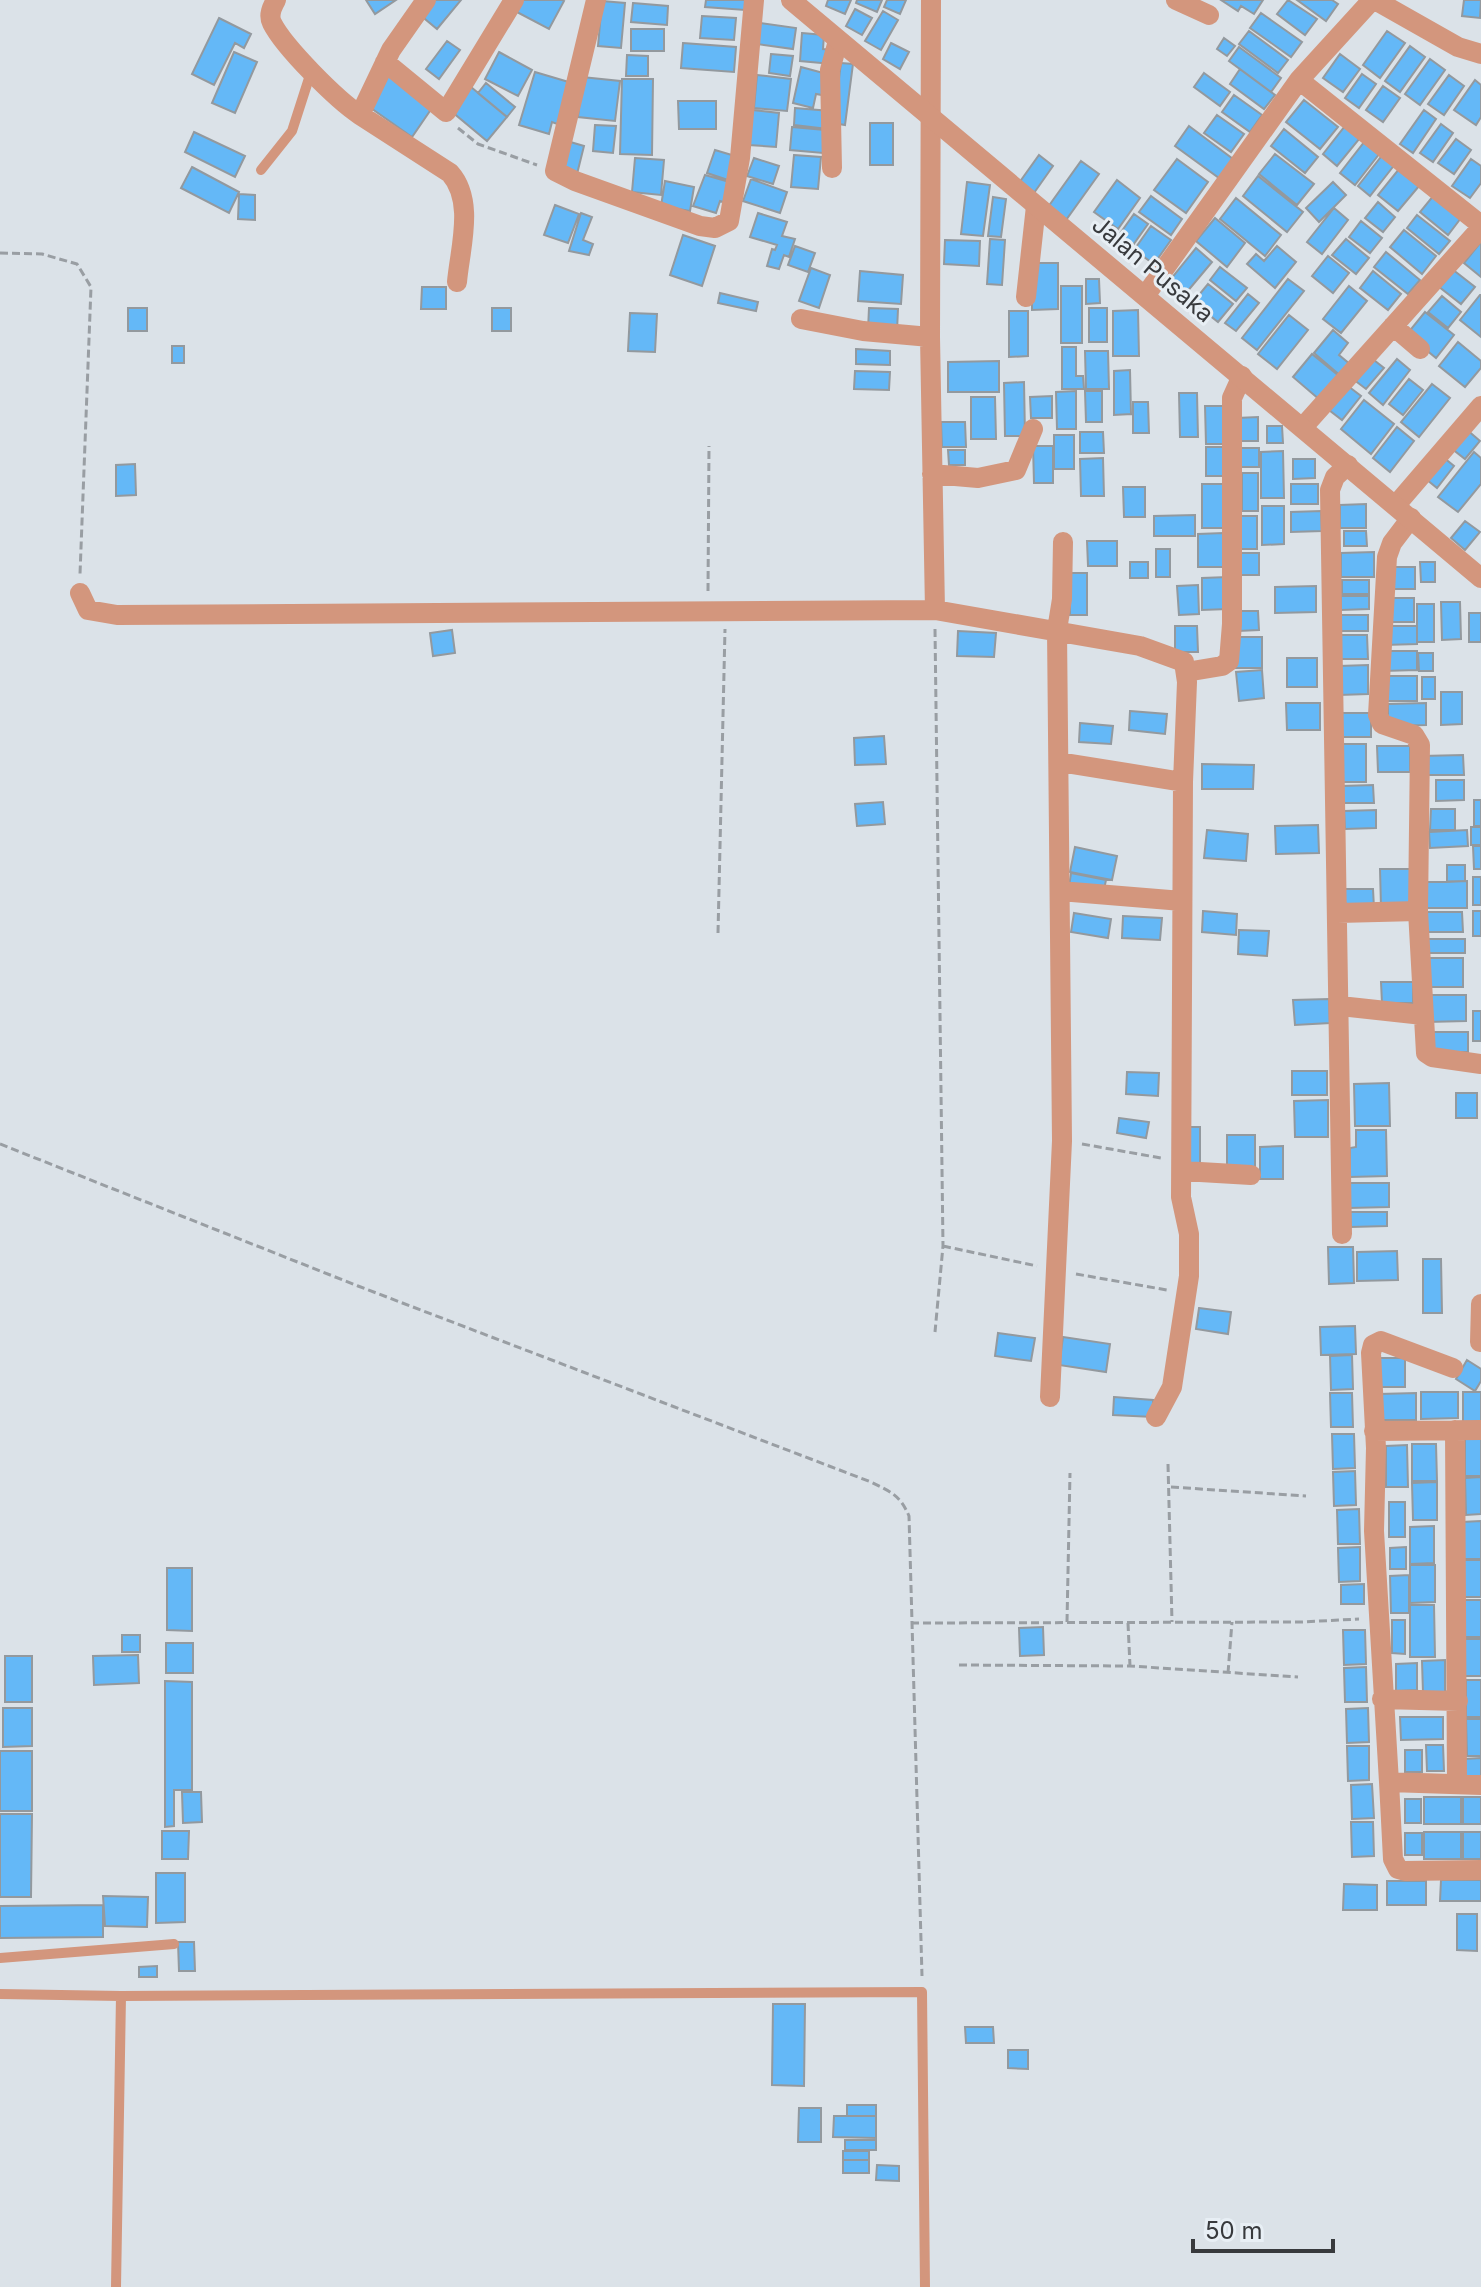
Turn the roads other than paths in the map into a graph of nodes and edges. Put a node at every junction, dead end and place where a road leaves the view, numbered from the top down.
1 (276, 0) edge
2 (426, 0) edge
3 (514, 0) edge
4 (596, 0) edge
5 (754, 0) edge
6 (791, 0) edge
7 (931, 0) edge
8 (1176, 0) edge
9 (1373, 0) edge
10 (1209, 15) dead end
11 (838, 41) junction
12 (1481, 54) edge
13 (385, 62) junction
14 (311, 72) junction
15 (1299, 80) junction
16 (360, 115) junction
17 (931, 117) junction
18 (832, 168) dead end
19 (261, 170) dead end
20 (1036, 206) junction
21 (1481, 226) edge
22 (457, 282) dead end
23 (1145, 296) junction
24 (1026, 297) dead end
25 (801, 319) dead end
26 (1393, 326) junction
27 (930, 337) junction
28 (1420, 349) dead end
29 (1242, 376) junction
30 (1481, 406) edge
31 (1303, 427) junction
32 (1033, 429) dead end
33 (1348, 465) junction
34 (932, 474) junction
35 (1404, 511) junction
36 (1063, 542) dead end
37 (1481, 578) edge
38 (80, 593) road end
39 (935, 610) junction
40 (1057, 630) junction
41 (1186, 672) junction
42 (1059, 762) junction
43 (1183, 782) junction
44 (1060, 891) junction
45 (1182, 901) junction
46 (1418, 911) junction
47 (1338, 913) junction
48 (1340, 1006) junction
49 (1423, 1015) junction
50 (1481, 1064) edge
51 (1183, 1167) junction
52 (1251, 1175) dead end
53 (1342, 1234) dead end
54 (1481, 1304) edge
55 (1480, 1342) edge
56 (1453, 1368) dead end
57 (1050, 1397) dead end
58 (1156, 1417) dead end
59 (1455, 1430) junction
60 (1481, 1430) edge
61 (1374, 1431) junction
62 (1382, 1699) junction
63 (1458, 1701) junction
64 (1389, 1782) junction
65 (1457, 1784) junction
66 (1481, 1785) edge
67 (1481, 1870) edge
68 (174, 1944) dead end
69 (0, 1958) edge
70 (0, 1994) edge
71 (121, 1996) junction
72 (116, 2287) edge
73 (925, 2287) edge

1 - 14 street
2 - 13 street
3 - 13 street
4 - 5 street
6 - 11 street, Jalan Pusaka
7 - 17 street
8 - 10 street
9 - 12 street
9 - 15 street
11 - 17 street, Jalan Pusaka
11 - 18 street
13 - 16 street
14 - 16 street
14 - 19 lane
15 - 21 street
15 - 23 street
16 - 22 street
17 - 20 street, Jalan Pusaka
17 - 27 street
20 - 23 street, Jalan Pusaka
20 - 24 street
21 - 26 street
23 - 29 street, Jalan Pusaka
25 - 27 street
26 - 28 street
26 - 31 street
27 - 34 street
29 - 31 street, Jalan Pusaka
29 - 41 street
30 - 35 street
31 - 33 street, Jalan Pusaka
32 - 34 street
33 - 35 street, Jalan Pusaka
33 - 47 street
34 - 39 street
35 - 37 street, Jalan Pusaka
35 - 46 street
36 - 40 street
38 - 39 street
39 - 40 street
40 - 41 street
40 - 42 street
41 - 43 street
42 - 43 street
42 - 44 street
43 - 45 street
44 - 45 street
44 - 57 street
45 - 51 street
46 - 47 street
46 - 49 street
47 - 48 street
48 - 49 street
48 - 53 street
49 - 50 street
51 - 52 street
51 - 58 street
54 - 55 street
56 - 61 street
59 - 60 street
59 - 61 street
59 - 63 street
61 - 62 street
62 - 63 street
62 - 64 street
63 - 65 street
64 - 65 street
64 - 67 street
65 - 66 street
68 - 69 lane
70 - 71 lane
71 - 72 lane
71 - 73 lane

